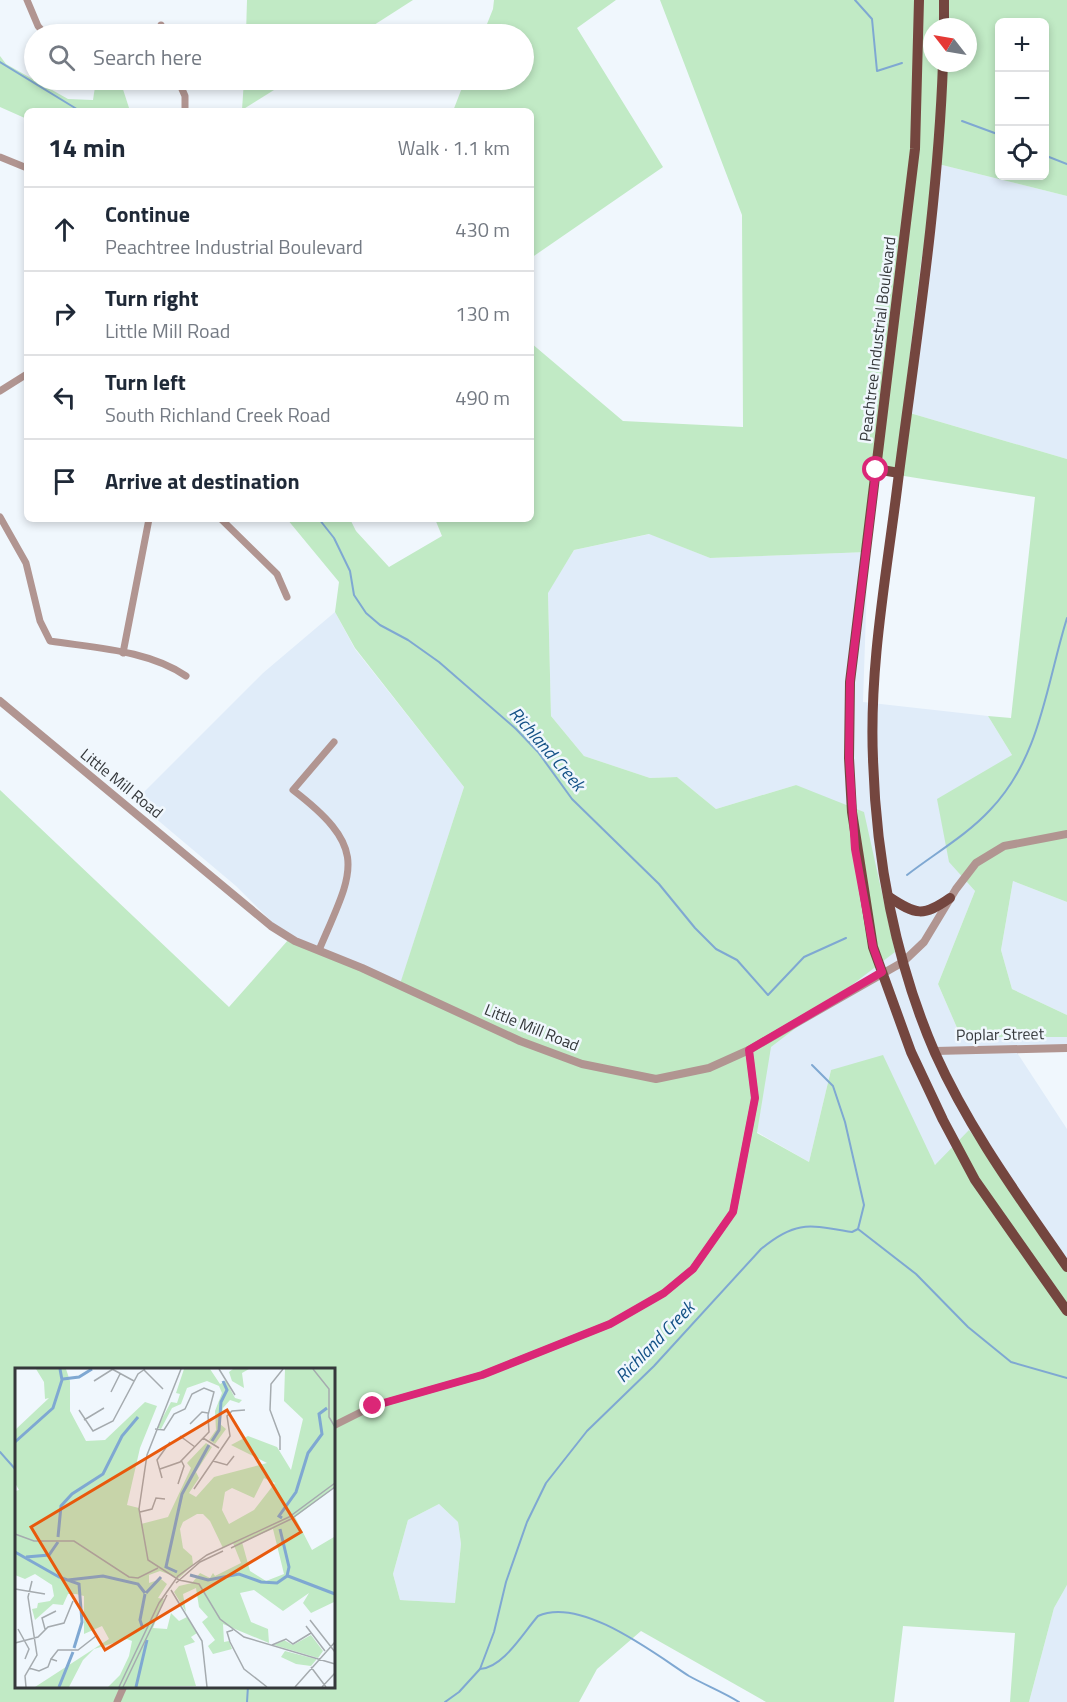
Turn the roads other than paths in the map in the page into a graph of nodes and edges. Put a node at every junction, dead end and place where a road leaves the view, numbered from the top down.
1 (27, 0) edge
2 (919, 0) edge
3 (944, 0) edge
4 (944, 18) edge
5 (37, 24) edge
6 (943, 72) edge
7 (182, 90) edge
8 (185, 108) edge
9 (0, 157) edge
10 (24, 167) edge
11 (24, 376) edge
12 (0, 391) edge
13 (876, 470) junction
14 (899, 473) junction
15 (0, 517) edge
16 (148, 522) edge
17 (224, 522) edge
18 (287, 597) dead end
19 (123, 653) junction
20 (186, 676) dead end
21 (0, 701) edge
22 (334, 742) dead end
23 (1067, 834) edge
24 (889, 897) junction
25 (950, 898) junction
26 (319, 950) junction
27 (903, 962) junction
28 (882, 972) junction
29 (1067, 1047) edge
30 (749, 1050) junction
31 (934, 1051) junction
32 (1067, 1267) edge
33 (1067, 1311) edge
34 (334, 1426) edge
35 (124, 1687) edge
36 (117, 1702) edge

1 - 5 street
2 - 13 main road, Peachtree Industrial Boulevard
3 - 4 main road
6 - 14 main road
7 - 8 street
9 - 10 street
11 - 12 street
13 - 14 main road
13 - 28 main road, Peachtree Industrial Boulevard
14 - 24 main road
15 - 19 street
16 - 19 street
17 - 18 street
19 - 20 street
21 - 26 street, Little Mill Road
22 - 26 street
23 - 25 street, Little Mill Road
24 - 25 main road
24 - 27 main road
25 - 27 street, Little Mill Road
26 - 30 street, Little Mill Road
27 - 28 street, Little Mill Road
27 - 31 main road
28 - 30 street, Little Mill Road
28 - 33 main road, Peachtree Industrial Boulevard
29 - 31 street, Poplar Street
30 - 34 street
31 - 32 main road
35 - 36 street

